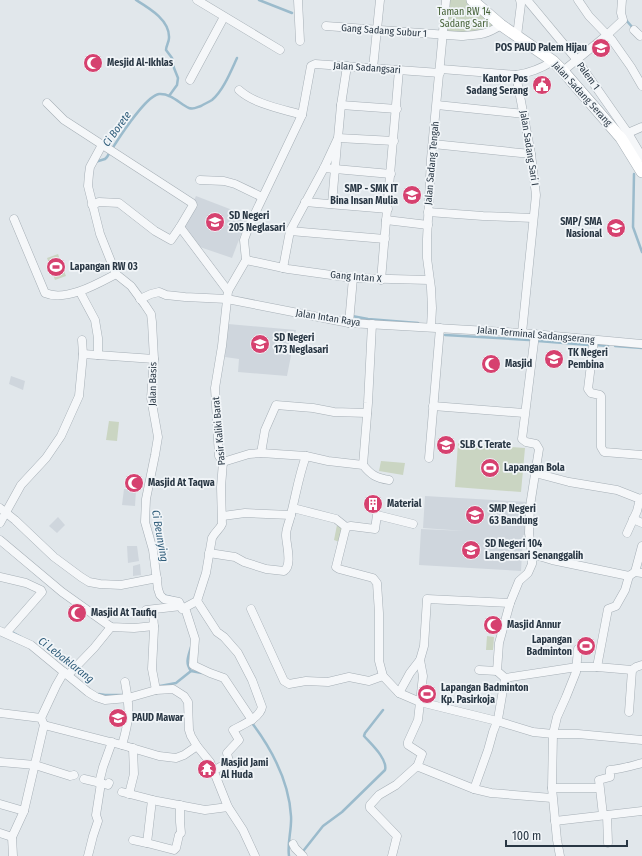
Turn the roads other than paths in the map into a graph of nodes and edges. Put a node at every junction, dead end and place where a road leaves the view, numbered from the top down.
1 (197, 0) edge
2 (298, 0) edge
3 (380, 0) edge
4 (446, 0) edge
5 (472, 0) edge
6 (520, 0) edge
7 (527, 0) edge
8 (578, 0) edge
9 (622, 0) edge
10 (224, 17) junction
11 (501, 25) junction
12 (326, 26) dead end
13 (377, 30) junction
14 (443, 35) junction
15 (517, 36) junction
16 (607, 36) junction
17 (300, 41) dead end
18 (280, 50) dead end
19 (577, 60) junction
20 (553, 61) junction
21 (347, 66) junction
22 (373, 68) junction
23 (399, 70) junction
24 (440, 71) junction
25 (563, 71) junction
26 (516, 75) junction
27 (190, 80) dead end
28 (642, 86) edge
29 (238, 90) dead end
30 (47, 103) dead end
31 (341, 105) junction
32 (437, 105) junction
33 (397, 109) junction
34 (524, 114) junction
35 (302, 115) junction
36 (642, 127) edge
37 (628, 133) junction
38 (338, 138) junction
39 (394, 141) junction
40 (433, 144) junction
41 (107, 148) junction
42 (531, 154) junction
43 (642, 157) edge
44 (324, 168) junction
45 (335, 169) junction
46 (642, 172) edge
47 (391, 174) junction
48 (200, 180) dead end
49 (262, 197) junction
50 (306, 202) junction
51 (94, 204) junction
52 (332, 204) junction
53 (388, 209) junction
54 (428, 212) junction
55 (533, 218) junction
56 (14, 219) dead end
57 (386, 220) junction
58 (428, 225) junction
59 (180, 227) junction
60 (290, 231) junction
61 (385, 239) junction
62 (246, 260) junction
63 (283, 268) junction
64 (116, 274) junction
65 (352, 278) junction
66 (381, 280) junction
67 (429, 280) junction
68 (80, 292) junction
69 (227, 295) junction
70 (140, 299) junction
71 (349, 323) junction
72 (372, 324) junction
73 (431, 327) junction
74 (440, 328) junction
75 (522, 333) junction
76 (535, 334) junction
77 (82, 340) dead end
78 (594, 340) junction
79 (642, 344) edge
80 (83, 354) junction
81 (98, 355) junction
82 (154, 359) junction
83 (433, 406) junction
84 (367, 413) junction
85 (524, 413) junction
86 (261, 453) junction
87 (642, 455) edge
88 (306, 456) junction
89 (428, 458) dead end
90 (223, 462) junction
91 (362, 466) junction
92 (535, 473) junction
93 (389, 480) dead end
94 (641, 499) edge
95 (3, 510) edge
96 (292, 511) junction
97 (223, 516) junction
98 (633, 519) junction
99 (0, 523) edge
100 (642, 523) edge
101 (412, 524) dead end
102 (346, 527) junction
103 (627, 533) dead end
104 (0, 542) edge
105 (642, 546) edge
106 (209, 553) junction
107 (532, 554) junction
108 (635, 574) edge
109 (0, 577) edge
110 (157, 578) junction
111 (197, 601) junction
112 (510, 603) junction
113 (183, 608) junction
114 (251, 609) dead end
115 (154, 626) junction
116 (111, 627) junction
117 (6, 631) edge
118 (578, 650) dead end
119 (420, 660) junction
120 (642, 665) edge
121 (596, 666) junction
122 (577, 667) junction
123 (479, 670) dead end
124 (632, 670) junction
125 (497, 671) junction
126 (68, 673) junction
127 (383, 676) junction
128 (505, 678) junction
129 (125, 682) dead end
130 (156, 688) junction
131 (399, 693) junction
132 (127, 695) junction
133 (420, 702) junction
134 (629, 712) dead end
135 (0, 713) edge
136 (252, 720) junction
137 (497, 721) junction
138 (43, 722) junction
139 (553, 734) junction
140 (642, 740) edge
141 (112, 742) junction
142 (122, 745) junction
143 (197, 746) junction
144 (133, 748) junction
145 (0, 762) edge
146 (642, 763) edge
147 (35, 765) junction
148 (417, 767) junction
149 (214, 771) junction
150 (74, 775) dead end
151 (84, 779) dead end
152 (103, 783) junction
153 (552, 788) junction
154 (599, 788) junction
155 (474, 789) junction
156 (552, 798) junction
157 (152, 800) junction
158 (0, 804) edge
159 (180, 805) junction
160 (228, 807) junction
161 (642, 810) edge
162 (24, 811) junction
163 (605, 815) junction
164 (555, 821) junction
165 (0, 833) edge
166 (12, 837) junction
167 (133, 840) dead end
168 (147, 843) junction
169 (608, 843) dead end
170 (293, 844) dead end
171 (175, 853) edge
172 (13, 856) edge
173 (88, 856) edge
174 (255, 856) edge
175 (303, 856) edge
176 (392, 856) edge
177 (560, 856) edge

1 - 10 street
2 - 17 street
3 - 13 street
4 - 14 street, Jalan Sadang Tengah
5 - 11 main road, Jalan Sadang Serang
6 - 15 street
7 - 19 street, Palem 1
8 - 16 street
9 - 16 street
10 - 18 street
10 - 27 street
11 - 14 street, Gang Sadang Subur 1
11 - 15 main road, Jalan Sadang Serang
12 - 13 street, Gang Sadang Subur 1
13 - 14 street, Gang Sadang Subur 1
13 - 22 street
14 - 24 street, Jalan Sadang Tengah
15 - 20 main road, Jalan Sadang Serang
16 - 19 street
16 - 28 street
19 - 25 street
19 - 37 street, Palem 1
20 - 25 main road, Jalan Sadang Serang
20 - 26 street
21 - 22 street, Jalan Sadangsari
21 - 31 street
21 - 35 street, Jalan Sadangsari
22 - 23 street, Jalan Sadangsari
23 - 24 street, Jalan Sadangsari
23 - 33 street
24 - 26 street, Jalan Sadangsari
24 - 32 street, Jalan Sadang Tengah
25 - 46 main road, Jalan Sadang Serang
26 - 34 street, Jalan Sadang Sari I
29 - 35 street
30 - 41 street
31 - 33 street
31 - 38 street
32 - 34 street
32 - 40 street, Jalan Sadang Tengah
33 - 39 street
34 - 42 street, Jalan Sadang Sari I
35 - 49 street
36 - 37 street
37 - 43 street, Palem 1
38 - 39 street
38 - 44 street
38 - 45 street
39 - 47 street
40 - 42 street
40 - 54 street, Jalan Sadang Tengah
41 - 51 street, Jalan Basis
41 - 59 street
42 - 55 street, Jalan Sadang Sari I
44 - 45 street
44 - 50 street
45 - 47 street
45 - 52 street
47 - 53 street
48 - 49 street
49 - 62 street
50 - 52 street
50 - 60 street
51 - 59 street
51 - 64 street, Jalan Basis
52 - 53 street
53 - 57 street
54 - 55 street
54 - 58 street, Jalan Sadang Tengah
55 - 75 street, Jalan Sadang Sari I
56 - 68 street
57 - 58 street
57 - 61 street
58 - 67 street, Jalan Sadang Tengah
59 - 69 street
60 - 61 street
60 - 63 street
61 - 66 street
62 - 63 street, Gang Intan X
62 - 69 street
63 - 65 street, Gang Intan X
64 - 68 street
64 - 70 street, Jalan Basis
65 - 66 street, Gang Intan X
65 - 71 street
66 - 67 street, Gang Intan X
67 - 73 street, Jalan Sadang Tengah
68 - 81 street
69 - 70 street, Jalan Intan Raya
69 - 71 street, Jalan Intan Raya
69 - 90 street, Pasir Kaliki Barat
70 - 82 street, Jalan Basis
71 - 72 street, Jalan Intan Raya
72 - 73 street, Jalan Intan Raya
72 - 84 street
73 - 74 street, Jalan Terminal Sadangserang
74 - 75 street, Jalan Terminal Sadangserang
74 - 83 street
75 - 76 street, Jalan Terminal Sadangserang
76 - 78 street, Jalan Terminal Sadangserang
76 - 85 street
77 - 80 street
78 - 79 street, Jalan Terminal Sadangserang
78 - 87 street
80 - 81 street
80 - 95 street
81 - 82 street
82 - 110 street, Jalan Basis
83 - 85 street
83 - 89 street
84 - 86 street
84 - 91 street
85 - 92 street
86 - 88 street
86 - 90 street
88 - 91 street
88 - 96 street
90 - 97 street, Pasir Kaliki Barat
91 - 93 street
92 - 94 street
92 - 107 street
94 - 98 street
95 - 99 street
95 - 110 street
96 - 97 street
96 - 102 street
96 - 106 street
97 - 106 street
98 - 100 street
98 - 103 street
101 - 102 street
102 - 127 street
104 - 116 street
105 - 108 street
106 - 111 street
107 - 108 street
107 - 112 street
108 - 121 street
109 - 117 street
110 - 113 street, Jalan Basis
111 - 113 street
111 - 136 street
112 - 119 street
112 - 125 street
113 - 115 street
113 - 136 street
114 - 127 street
115 - 116 street
115 - 130 street
116 - 126 street
117 - 126 street
118 - 122 street
119 - 131 street
119 - 133 street
120 - 124 street
121 - 122 street
121 - 124 street
122 - 128 street
122 - 139 street
123 - 125 street
124 - 134 street
125 - 128 street
126 - 132 street
126 - 138 street
127 - 131 street
128 - 137 street
129 - 132 street
130 - 132 street
130 - 143 street
131 - 133 street
132 - 142 street
133 - 137 street
133 - 148 street
135 - 138 street
136 - 149 street
137 - 139 street
137 - 155 street
138 - 141 street
138 - 147 street
139 - 140 street
139 - 153 street
141 - 142 street
141 - 152 street
142 - 144 street
143 - 144 street
143 - 149 street
144 - 157 street
145 - 147 street
146 - 154 street
147 - 150 street
147 - 162 street
148 - 155 street
148 - 176 street
149 - 160 street
151 - 152 street
152 - 173 street
153 - 154 street
153 - 156 street
154 - 163 street
155 - 156 street
156 - 164 street
157 - 159 street
157 - 168 street
158 - 162 street
159 - 160 street
159 - 171 street
160 - 174 street
161 - 163 street
162 - 166 street
163 - 164 street
163 - 169 street
164 - 177 street
165 - 166 street
166 - 172 street
167 - 168 street
168 - 171 street
170 - 175 street

